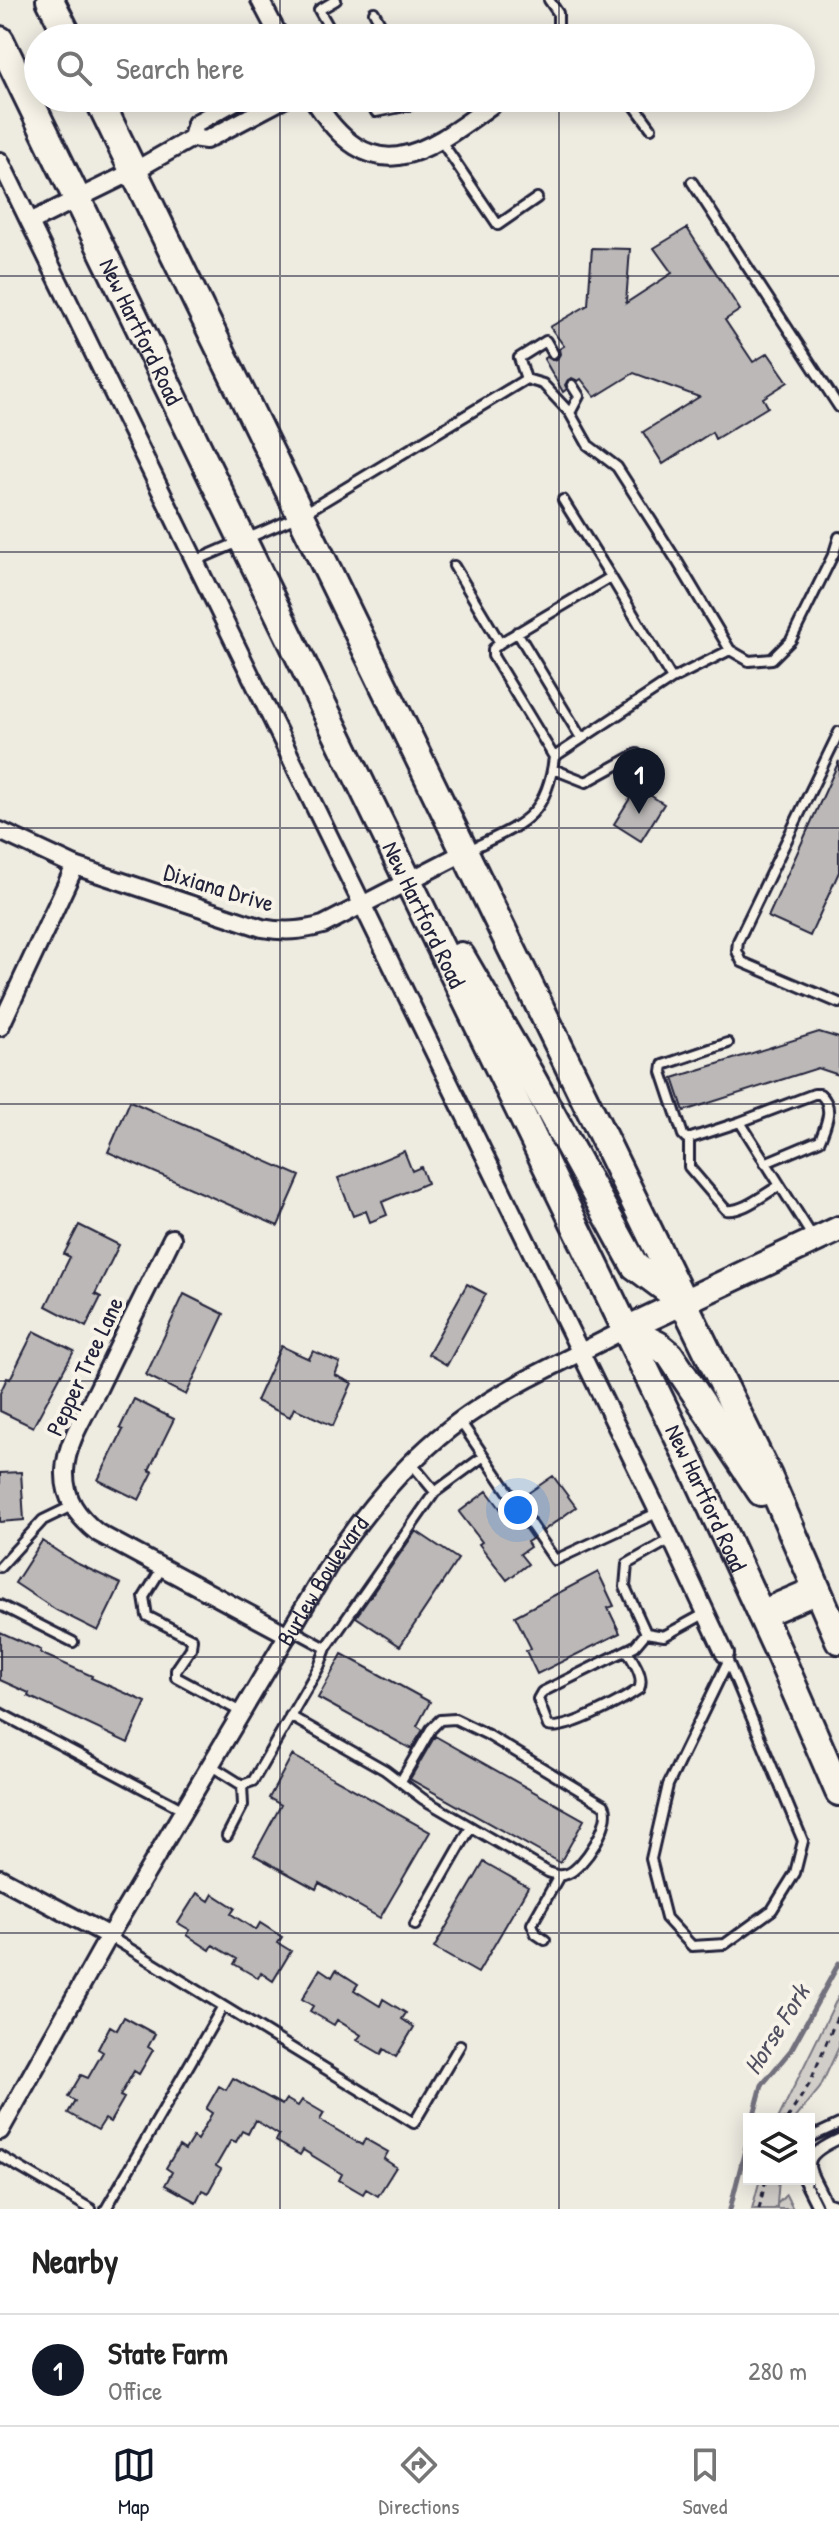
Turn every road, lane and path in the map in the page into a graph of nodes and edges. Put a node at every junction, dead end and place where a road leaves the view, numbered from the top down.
1 (50, 0) edge
2 (260, 0) edge
3 (336, 0) edge
4 (549, 0) edge
5 (374, 12) dead end
6 (62, 24) edge
7 (273, 24) edge
8 (327, 24) edge
9 (380, 24) edge
10 (558, 24) edge
11 (0, 40) edge
12 (24, 90) edge
13 (35, 112) edge
14 (105, 112) edge
15 (216, 112) edge
16 (259, 112) edge
17 (322, 112) edge
18 (481, 112) edge
19 (639, 112) edge
20 (651, 128) dead end
21 (192, 138) junction
22 (441, 141) junction
23 (0, 161) edge
24 (134, 171) junction
25 (692, 182) dead end
26 (537, 198) dead end
27 (77, 199) junction
28 (30, 222) junction
29 (553, 353) dead end
30 (526, 379) junction
31 (572, 385) dead end
32 (839, 407) edge
33 (570, 413) junction
34 (563, 500) dead end
35 (301, 515) junction
36 (839, 537) edge
37 (242, 540) junction
38 (195, 562) junction
39 (454, 566) dead end
40 (611, 577) junction
41 (517, 632) junction
42 (500, 643) junction
43 (730, 650) junction
44 (672, 679) junction
45 (839, 732) edge
46 (581, 738) junction
47 (637, 754) dead end
48 (554, 757) junction
49 (553, 769) junction
50 (0, 831) edge
51 (465, 852) junction
52 (75, 866) junction
53 (408, 882) junction
54 (362, 906) junction
55 (839, 1003) edge
56 (0, 1027) edge
57 (728, 1043) dead end
58 (740, 1122) junction
59 (689, 1138) junction
60 (765, 1163) junction
61 (779, 1186) junction
62 (839, 1229) edge
63 (172, 1238) dead end
64 (814, 1240) junction
65 (683, 1300) junction
66 (626, 1329) junction
67 (580, 1352) junction
68 (460, 1421) junction
69 (484, 1456) junction
70 (411, 1463) junction
71 (435, 1492) junction
72 (72, 1506) junction
73 (659, 1512) junction
74 (671, 1538) junction
75 (796, 1545) junction
76 (0, 1567) edge
77 (162, 1568) junction
78 (817, 1590) junction
79 (0, 1605) edge
80 (706, 1613) junction
81 (761, 1614) junction
82 (290, 1632) junction
83 (646, 1633) junction
84 (839, 1640) edge
85 (73, 1642) dead end
86 (326, 1648) junction
87 (627, 1650) junction
88 (726, 1658) junction
89 (0, 1713) edge
90 (242, 1713) junction
91 (290, 1716) junction
92 (210, 1765) junction
93 (401, 1781) junction
94 (242, 1785) junction
95 (839, 1792) edge
96 (184, 1810) junction
97 (471, 1827) junction
98 (227, 1836) dead end
99 (559, 1876) junction
100 (0, 1878) edge
101 (415, 1925) dead end
102 (109, 1936) junction
103 (545, 1940) dead end
104 (223, 2006) junction
105 (839, 2012) edge
106 (460, 2045) dead end
107 (791, 2113) edge
108 (839, 2124) edge
109 (0, 2131) edge
110 (815, 2135) edge
111 (839, 2139) edge
112 (0, 2156) edge
113 (765, 2185) edge
114 (806, 2185) edge
115 (839, 2206) edge
116 (91, 2209) edge
117 (106, 2209) edge
118 (759, 2209) edge
119 (818, 2209) edge

1 - 6 main road
2 - 7 street
3 - 8 lane
4 - 10 lane
5 - 9 lane
11 - 12 main road, New Hartford Road
13 - 27 main road, New Hartford Road
14 - 24 main road
15 - 21 street
16 - 21 street
17 - 22 street
18 - 22 street
19 - 20 lane
21 - 24 street
22 - 26 lane
23 - 28 street, New Hartford Road
24 - 27 street
24 - 35 main road
25 - 32 lane
27 - 28 street
27 - 37 main road, New Hartford Road
28 - 38 street, New Hartford Road
29 - 30 lane
30 - 33 lane
30 - 35 lane
31 - 33 lane
33 - 43 lane
34 - 40 lane
35 - 37 lane
35 - 51 main road
36 - 43 lane
37 - 38 lane
37 - 53 main road, New Hartford Road
38 - 54 street, New Hartford Road
39 - 42 lane
40 - 41 lane
40 - 44 lane
41 - 42 lane
41 - 46 lane
42 - 48 lane
43 - 44 lane
44 - 46 lane
45 - 55 lane
46 - 48 lane
47 - 49 lane
48 - 49 lane
49 - 51 lane
50 - 52 street, Dixiana Drive
51 - 53 street, Dixiana Drive
51 - 65 main road
52 - 54 street, Dixiana Drive
52 - 56 street
53 - 54 street, Dixiana Drive
53 - 65 main road
53 - 66 main road, New Hartford Road
54 - 67 street, New Hartford Road
57 - 59 lane
58 - 59 lane
58 - 60 lane
58 - 60 lane
59 - 61 lane
60 - 61 lane
61 - 64 lane
62 - 64 street, Burlew Boulevard
63 - 72 street, Pepper Tree Lane
64 - 65 street, Burlew Boulevard
65 - 66 street, Burlew Boulevard
65 - 75 main road
66 - 67 street, Burlew Boulevard
66 - 75 main road
66 - 81 main road, New Hartford Road
67 - 68 street, Burlew Boulevard
67 - 73 street, New Hartford Road
68 - 69 lane
68 - 70 street, Burlew Boulevard
69 - 71 lane
69 - 73 lane
70 - 71 lane
70 - 82 street, Burlew Boulevard
71 - 86 lane
72 - 76 lane
72 - 77 street
73 - 74 street, New Hartford Road
74 - 80 street, New Hartford Road
74 - 83 lane
75 - 78 main road
77 - 82 street
77 - 90 lane
78 - 81 main road
78 - 84 main road
79 - 85 lane
80 - 83 lane
80 - 88 street, New Hartford Road
81 - 95 main road, New Hartford Road
82 - 86 lane
82 - 90 street, Burlew Boulevard
83 - 87 lane
86 - 91 lane
87 - 87 lane
88 - 88 lane
89 - 96 lane
90 - 92 street, Burlew Boulevard
91 - 93 lane
91 - 94 lane
92 - 94 lane
92 - 96 street, Burlew Boulevard
93 - 97 lane
93 - 99 lane
94 - 98 lane
96 - 102 street, Burlew Boulevard
97 - 99 lane
97 - 101 lane
99 - 103 lane
100 - 102 street
102 - 104 lane
102 - 109 street, Burlew Boulevard
104 - 106 lane
104 - 117 lane
105 - 107 path
108 - 110 lane
111 - 115 lane
112 - 116 lane
113 - 118 path
114 - 119 lane

